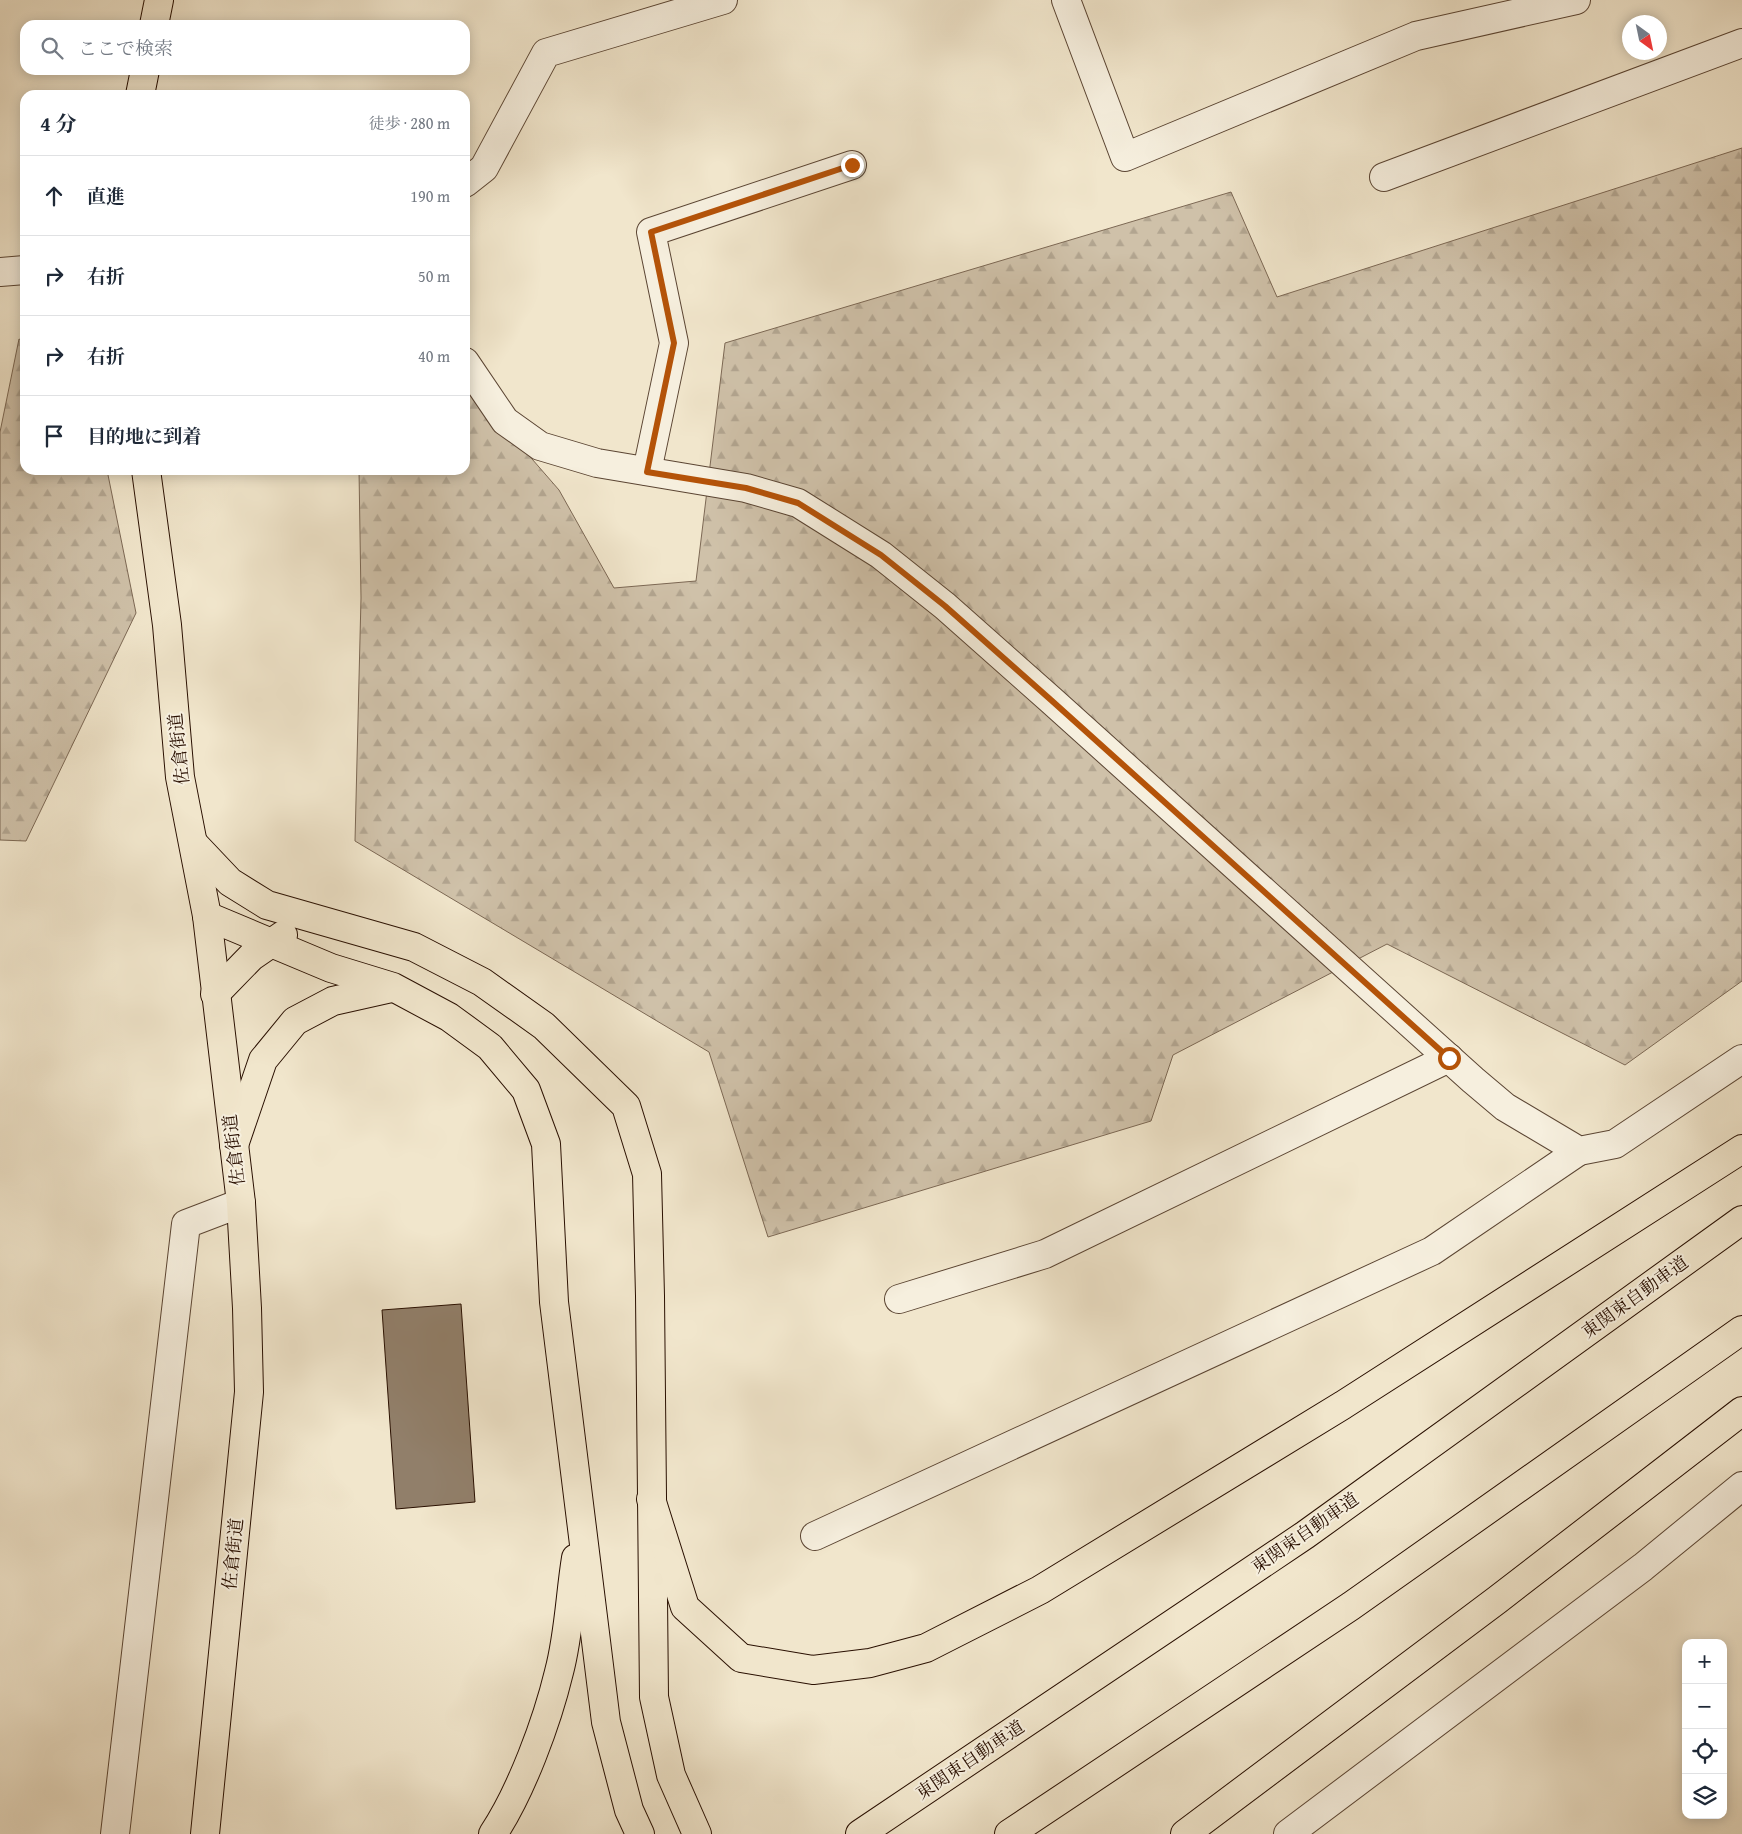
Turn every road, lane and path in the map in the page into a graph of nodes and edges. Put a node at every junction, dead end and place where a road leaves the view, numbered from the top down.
1 (159, 0) edge
2 (723, 0) edge
3 (1576, 0) edge
4 (1075, 4) edge
5 (155, 20) edge
6 (1742, 43) edge
7 (144, 75) edge
8 (141, 90) edge
9 (852, 165) dead end
10 (1384, 177) dead end
11 (470, 179) edge
12 (20, 270) edge
13 (0, 272) edge
14 (470, 369) edge
15 (647, 472) junction
16 (147, 475) edge
17 (194, 844) junction
18 (207, 916) junction
19 (330, 922) junction
20 (271, 943) junction
21 (393, 988) junction
22 (215, 994) junction
23 (1449, 1058) junction
24 (1742, 1059) edge
25 (234, 1145) junction
26 (1742, 1150) edge
27 (1579, 1152) junction
28 (241, 1203) junction
29 (1742, 1220) edge
30 (899, 1299) dead end
31 (1742, 1330) edge
32 (1742, 1411) edge
33 (1742, 1486) edge
34 (651, 1499) junction
35 (581, 1521) junction
36 (815, 1536) dead end
37 (115, 1834) edge
38 (206, 1834) edge
39 (492, 1834) edge
40 (640, 1834) edge
41 (697, 1834) edge
42 (860, 1834) edge
43 (1009, 1834) edge
44 (1185, 1834) edge
45 (1288, 1834) edge

1 - 5 main road
2 - 11 street
3 - 4 street
6 - 10 street
7 - 8 main road
9 - 15 street
12 - 13 street
14 - 15 street
15 - 23 street
16 - 17 main road, 佐倉街道
17 - 18 main road, 佐倉街道
17 - 19 main road
18 - 20 main road
18 - 22 main road, 佐倉街道
19 - 20 main road
19 - 34 main road
20 - 21 main road
20 - 22 main road
21 - 25 main road
21 - 35 main road
22 - 25 main road, 佐倉街道
23 - 27 street
23 - 30 street
24 - 27 street
25 - 28 main road, 佐倉街道
26 - 34 main road
27 - 36 street
28 - 37 street
28 - 38 main road, 佐倉街道
29 - 42 main road, 東関東自動車道
31 - 43 main road
32 - 44 main road
33 - 45 street
34 - 41 main road
35 - 39 main road
35 - 40 main road

